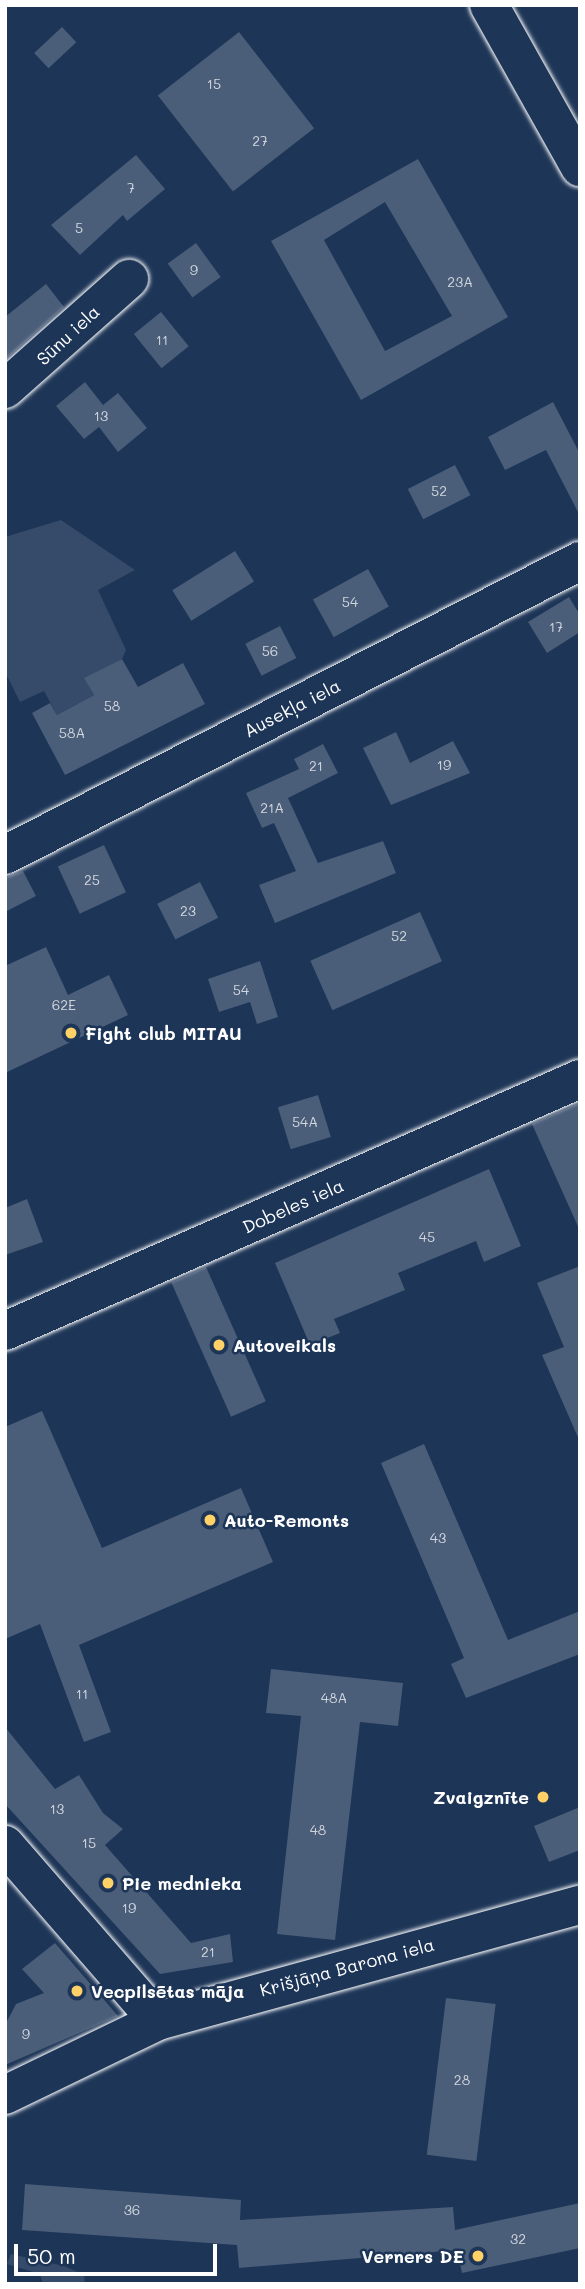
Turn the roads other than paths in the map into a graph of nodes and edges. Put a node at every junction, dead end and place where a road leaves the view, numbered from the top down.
1 (489, 5) edge
2 (580, 167) edge
3 (129, 279) dead end
4 (5, 389) edge
5 (580, 561) edge
6 (5, 856) edge
7 (580, 1079) edge
8 (5, 1331) edge
9 (5, 1845) edge
10 (580, 1905) edge
11 (158, 2021) junction
12 (5, 2095) edge

1 - 2 street
3 - 4 street, Sūnu iela
5 - 6 street, Ausekļa iela
7 - 8 street, Dobeles iela
9 - 11 street
10 - 11 street, Krišjāņa Barona iela
11 - 12 street, Krišjāņa Barona iela

